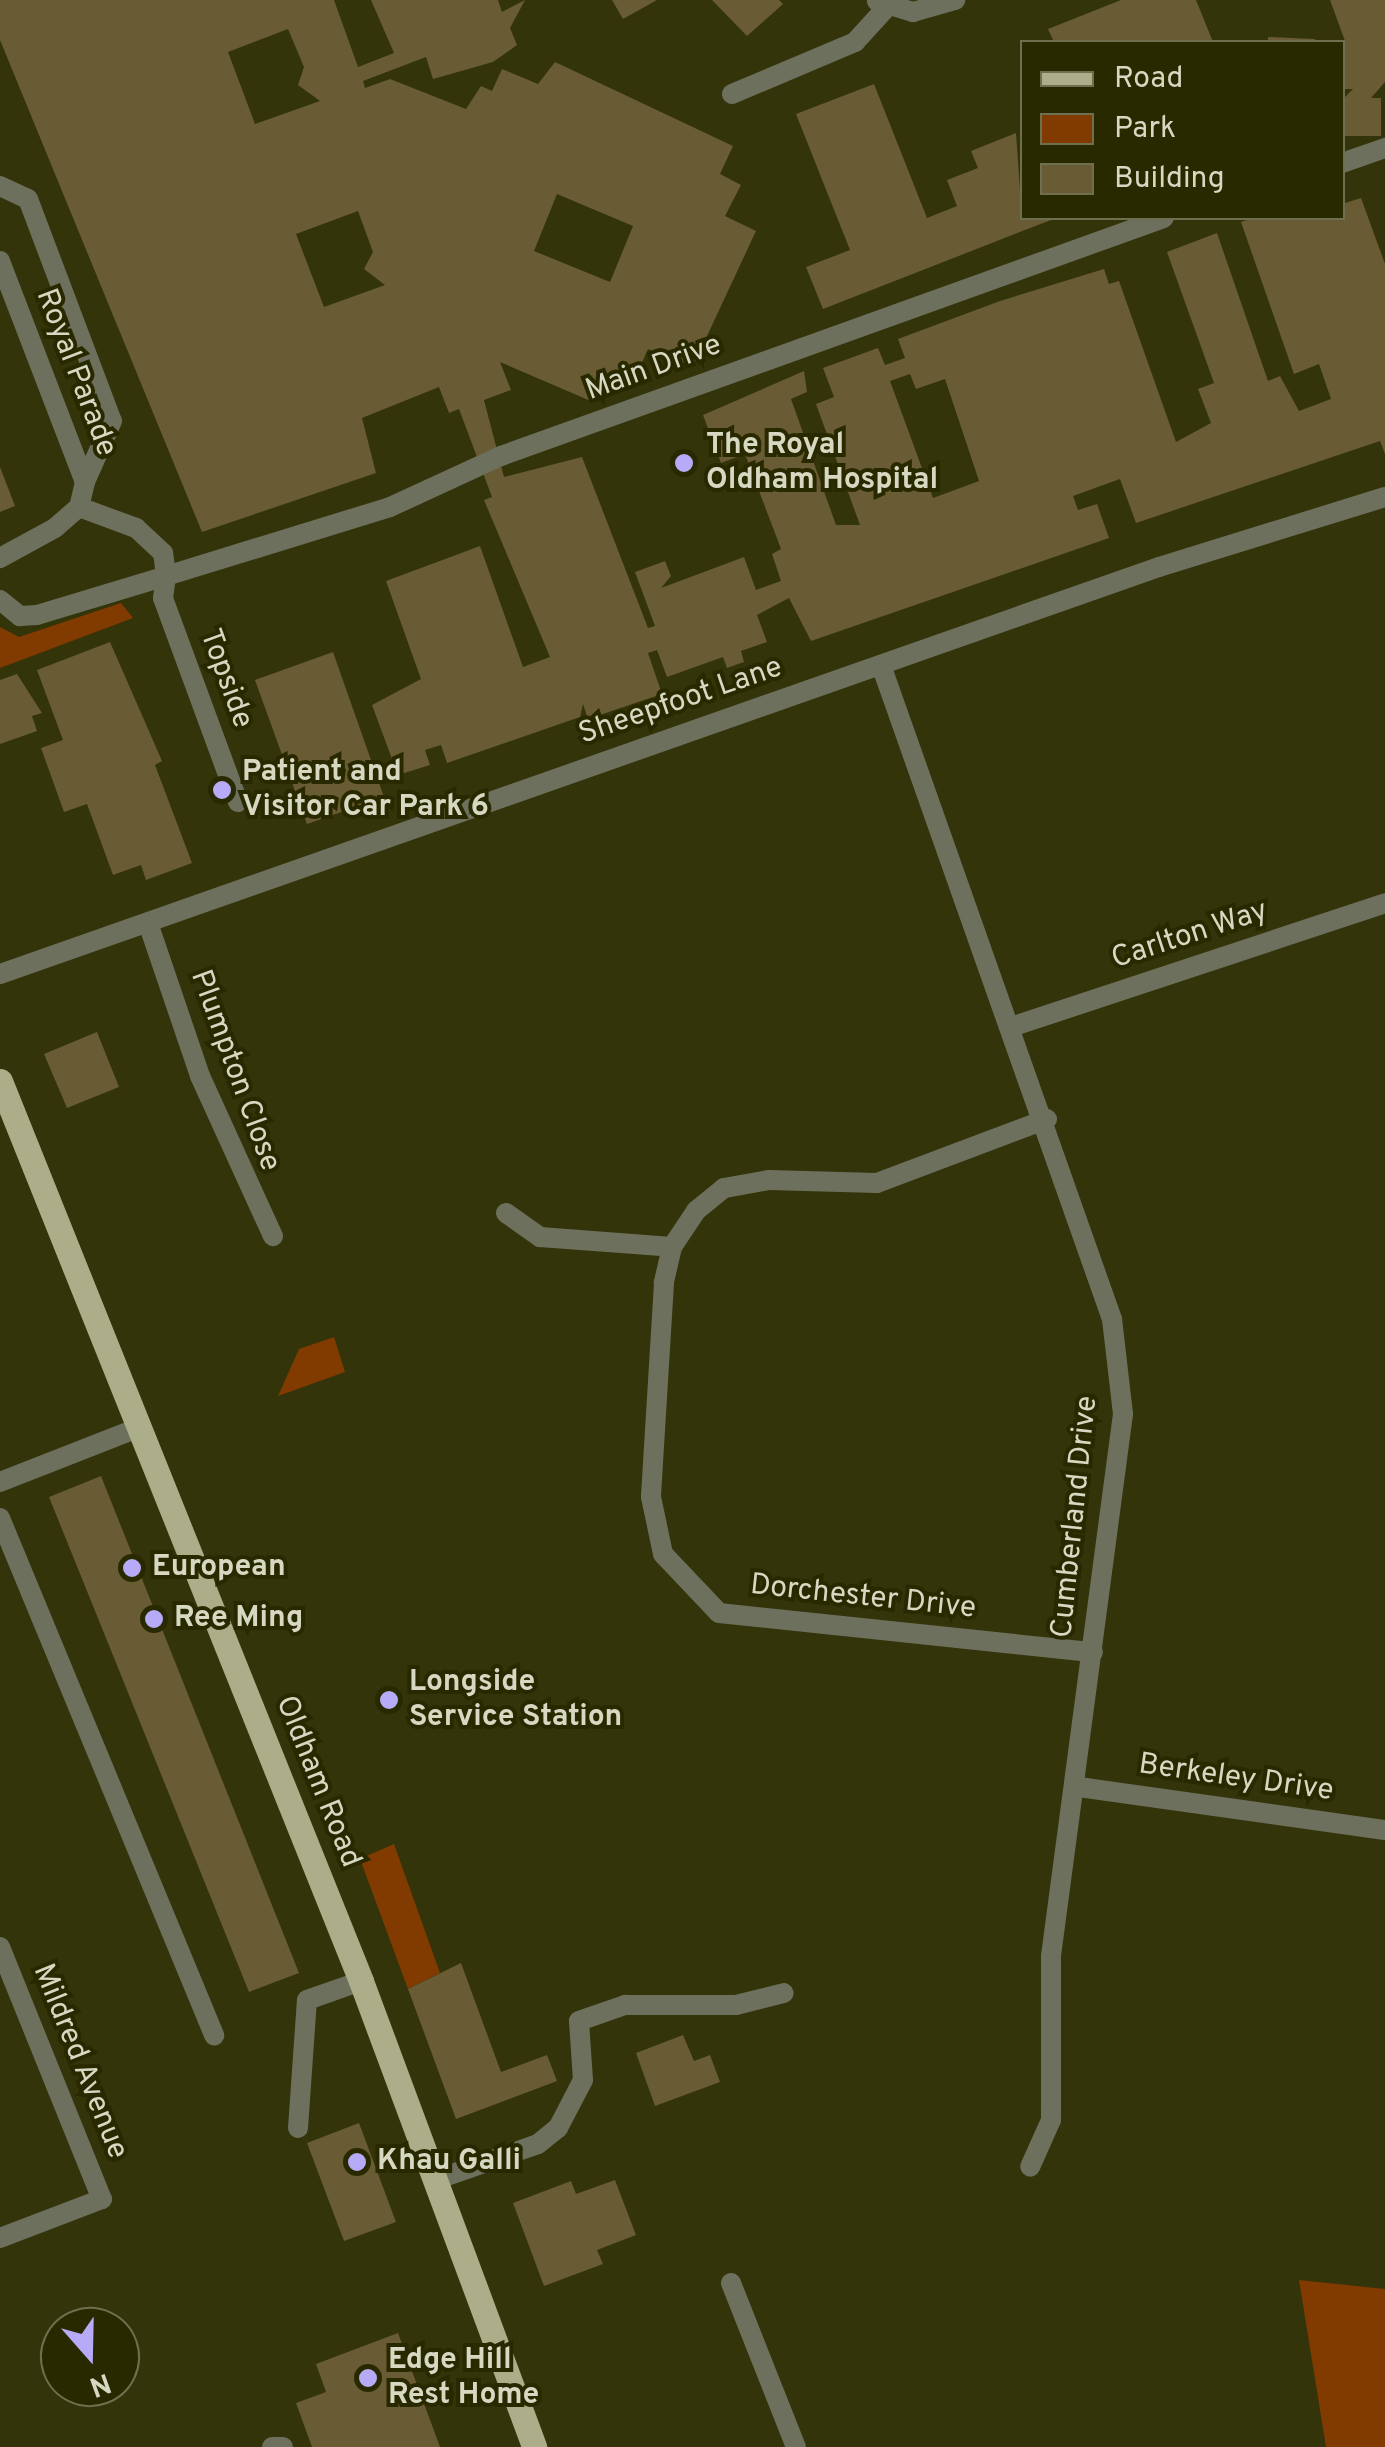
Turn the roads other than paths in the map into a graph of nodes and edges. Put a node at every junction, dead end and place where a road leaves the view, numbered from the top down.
1 (947, 1) edge
2 (880, 4) edge
3 (732, 94) dead end
4 (1385, 148) edge
5 (1345, 162) edge
6 (0, 186) edge
7 (1158, 220) edge
8 (0, 261) edge
9 (85, 482) junction
10 (1385, 498) edge
11 (79, 507) junction
12 (0, 558) edge
13 (166, 576) junction
14 (0, 600) edge
15 (881, 666) junction
16 (238, 802) dead end
17 (1385, 903) edge
18 (148, 923) junction
19 (0, 974) edge
20 (1014, 1026) junction
21 (0, 1083) edge
22 (1047, 1119) junction
23 (506, 1214) dead end
24 (273, 1236) dead end
25 (672, 1247) junction
26 (140, 1427) junction
27 (0, 1482) edge
28 (0, 1518) edge
29 (1093, 1652) junction
30 (1079, 1787) junction
31 (1385, 1830) edge
32 (0, 1947) edge
33 (361, 1981) junction
34 (784, 1993) dead end
35 (214, 2035) dead end
36 (298, 2128) dead end
37 (1030, 2167) dead end
38 (438, 2179) junction
39 (0, 2238) edge
40 (732, 2283) dead end
41 (272, 2447) edge
42 (283, 2447) edge
43 (534, 2447) edge
44 (796, 2447) edge

1 - 2 street
2 - 3 street
4 - 5 street
6 - 9 street
7 - 13 street, Main Drive
8 - 9 street, Royal Parade
9 - 11 street, Royal Parade
10 - 15 street, Sheepfoot Lane
11 - 12 street
11 - 13 street
13 - 14 street, Main Drive
13 - 16 street, Topside
15 - 18 street, Sheepfoot Lane
15 - 20 street, Cumberland Drive
17 - 20 street, Carlton Way
18 - 19 street, Sheepfoot Lane
18 - 24 street, Plumpton Close
20 - 22 street, Cumberland Drive
21 - 26 main road, Oldham Road
22 - 25 street
22 - 29 street, Cumberland Drive
23 - 25 street
25 - 29 street, Dorchester Drive
26 - 27 street
26 - 33 main road, Oldham Road
28 - 35 street
29 - 30 street, Cumberland Drive
30 - 31 street, Berkeley Drive
30 - 37 street, Cumberland Drive
32 - 39 street, Mildred Avenue
33 - 36 street
33 - 38 main road, Oldham Road
34 - 38 street
38 - 43 main road, Oldham Road
40 - 44 street
41 - 42 street

